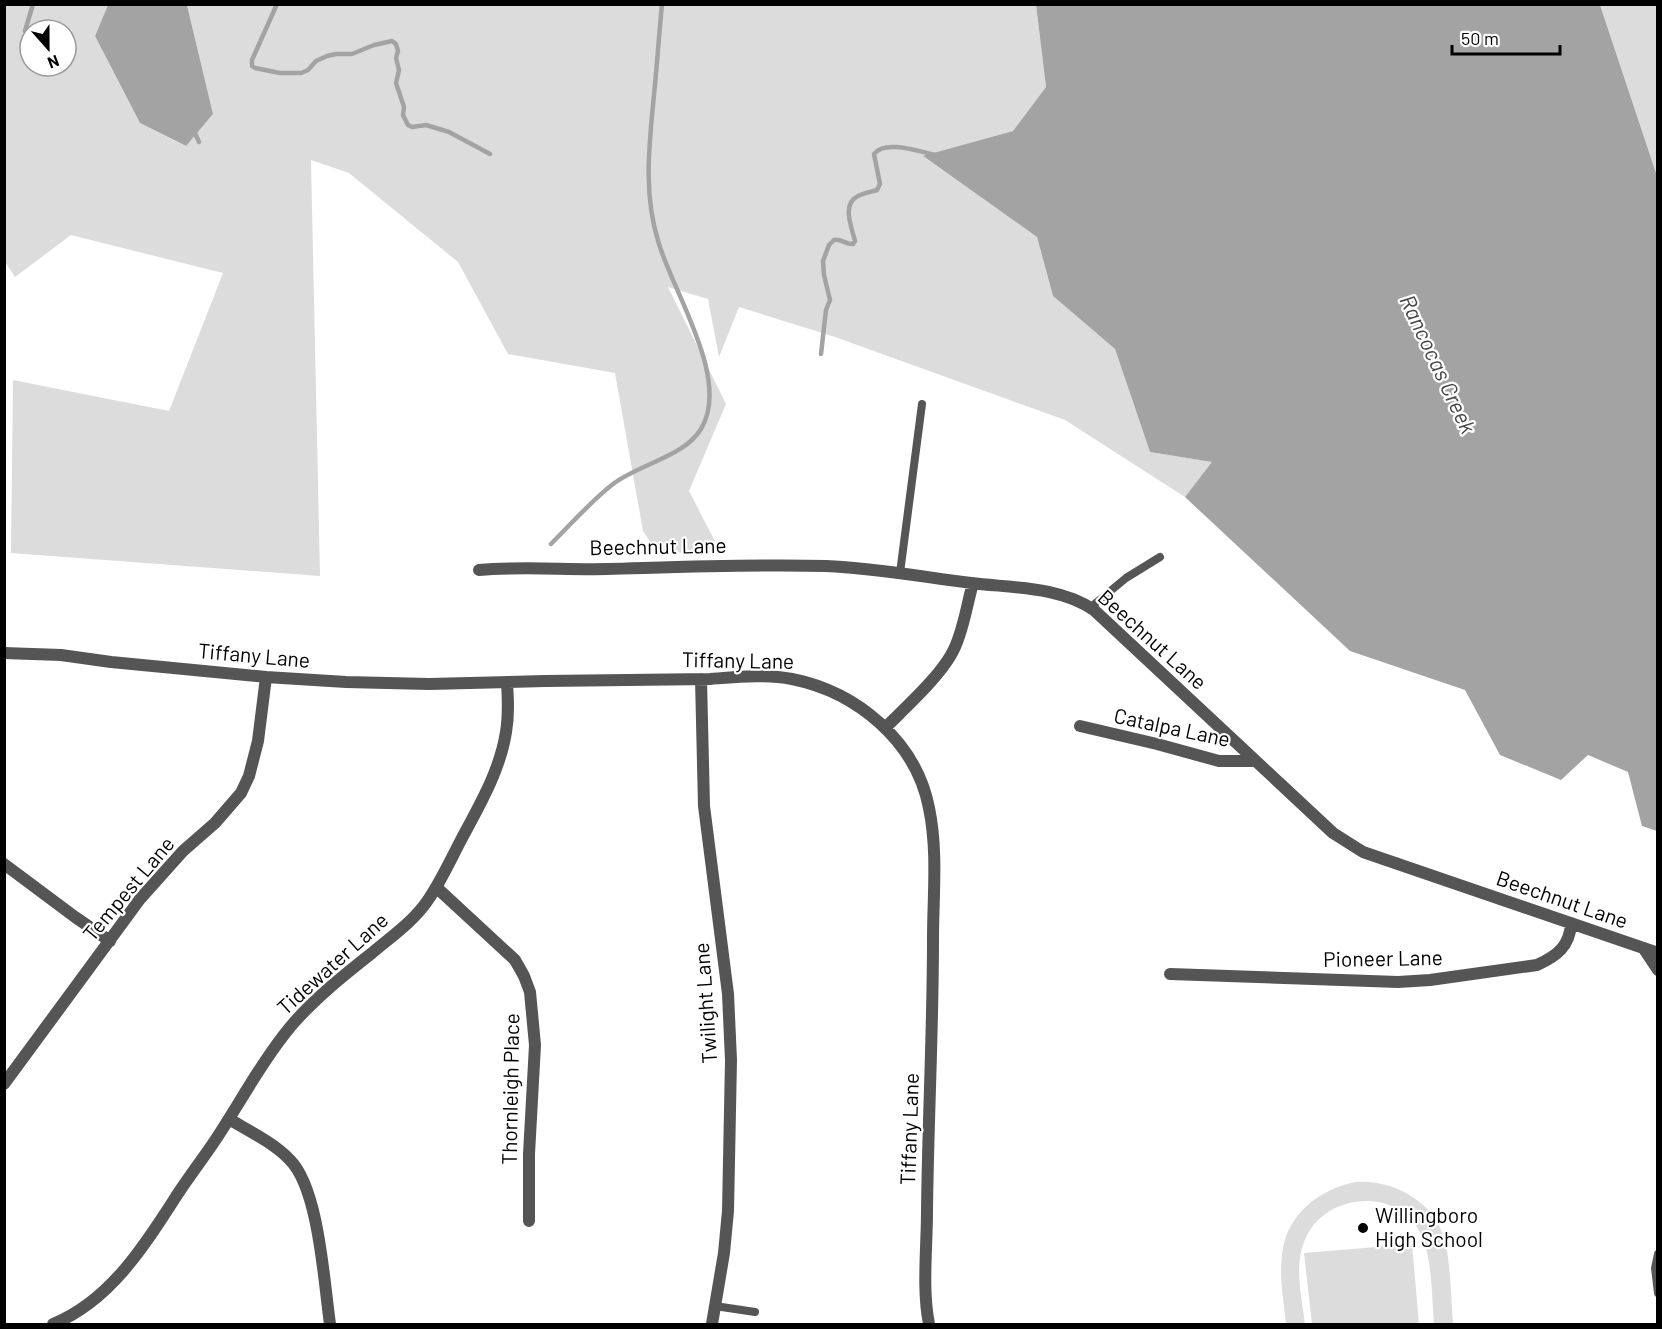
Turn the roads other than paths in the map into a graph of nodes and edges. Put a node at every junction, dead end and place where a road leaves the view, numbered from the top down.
1 (922, 404) dead end
2 (1160, 556) dead end
3 (479, 570) dead end
4 (900, 573) junction
5 (973, 583) junction
6 (1090, 608) junction
7 (4, 653) edge
8 (266, 677) junction
9 (701, 679) junction
10 (507, 682) junction
11 (1080, 726) dead end
12 (885, 728) junction
13 (1256, 761) junction
14 (4, 864) edge
15 (436, 887) junction
16 (1571, 923) junction
17 (110, 941) junction
18 (1644, 949) junction
19 (1658, 953) edge
20 (1658, 970) edge
21 (1170, 974) dead end
22 (4, 1084) edge
23 (229, 1119) junction
24 (529, 1221) dead end
25 (1658, 1254) edge
26 (1658, 1293) edge
27 (715, 1306) junction
28 (755, 1312) dead end
29 (53, 1324) edge
30 (330, 1324) edge
31 (712, 1324) edge
32 (930, 1324) edge

1 - 4 lane
2 - 6 lane
3 - 4 street, Beechnut Lane
4 - 5 street, Beechnut Lane
5 - 6 street, Beechnut Lane
5 - 12 street
6 - 13 street, Beechnut Lane
7 - 8 street, Tiffany Lane
8 - 10 street, Tiffany Lane
8 - 17 street, Tempest Lane
9 - 10 street, Tiffany Lane
9 - 12 street, Tiffany Lane
9 - 27 street, Twilight Lane
10 - 15 street, Tidewater Lane
11 - 13 street, Catalpa Lane
12 - 32 street, Tiffany Lane
13 - 16 street, Beechnut Lane
14 - 17 street
15 - 23 street, Tidewater Lane
15 - 24 street, Thornleigh Place
16 - 18 street, Beechnut Lane
16 - 21 street, Pioneer Lane
17 - 22 street, Tempest Lane
18 - 19 street, Beechnut Lane
18 - 20 street
23 - 29 street, Tidewater Lane
23 - 30 street
25 - 26 lane
27 - 28 lane
27 - 31 street, Twilight Lane

